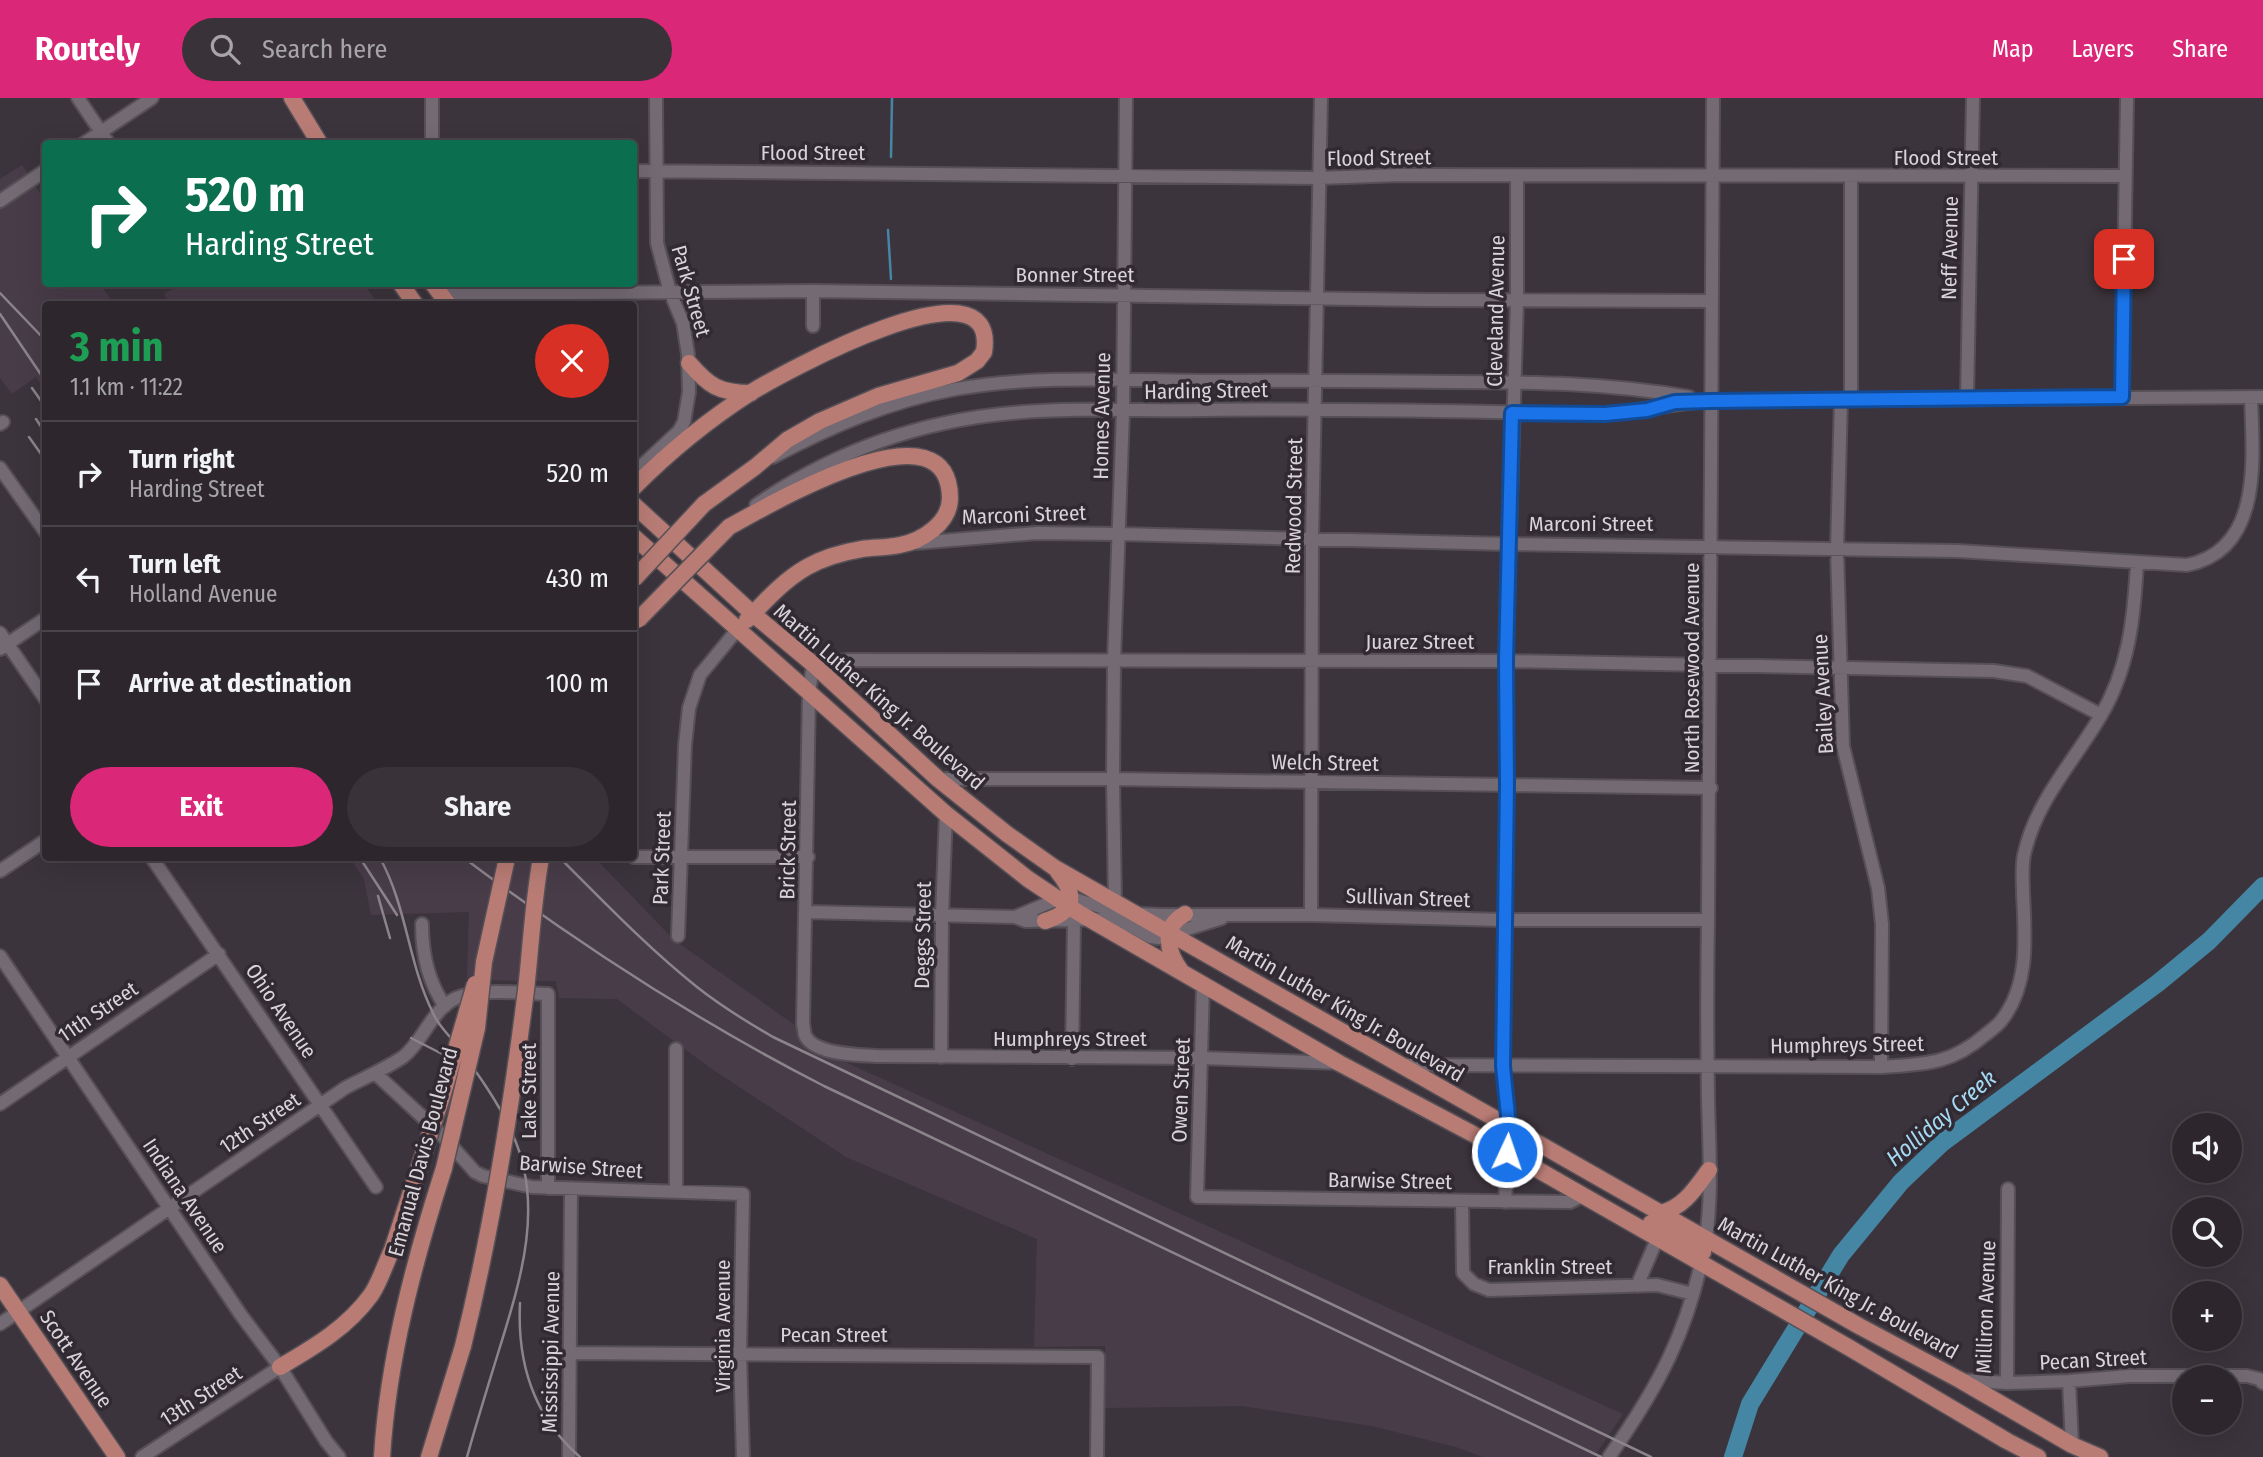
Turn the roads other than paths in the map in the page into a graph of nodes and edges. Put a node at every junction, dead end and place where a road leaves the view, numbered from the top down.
1 (78, 98) edge
2 (152, 98) edge
3 (292, 98) edge
4 (432, 98) edge
5 (656, 98) edge
6 (1126, 98) edge
7 (1321, 98) edge
8 (1713, 98) edge
9 (1973, 98) edge
10 (2127, 98) edge
11 (101, 131) junction
12 (89, 140) edge
13 (107, 140) edge
14 (318, 140) edge
15 (432, 140) edge
16 (637, 170) edge
17 (656, 171) junction
18 (42, 173) edge
19 (1125, 175) junction
20 (1517, 176) junction
21 (1852, 176) junction
22 (2125, 176) junction
23 (1712, 177) junction
24 (1970, 177) junction
25 (1319, 178) junction
26 (0, 201) edge
27 (440, 291) edge
28 (670, 292) junction
29 (813, 292) junction
30 (1124, 295) junction
31 (1317, 298) junction
32 (560, 299) edge
33 (1517, 301) junction
34 (1710, 301) junction
35 (813, 326) dead end
36 (689, 363) junction
37 (1315, 380) junction
38 (1123, 381) junction
39 (1513, 382) junction
40 (751, 393) junction
41 (2122, 397) junction
42 (2257, 397) edge
43 (1967, 398) junction
44 (1846, 399) junction
45 (1710, 401) junction
46 (1315, 409) junction
47 (1123, 411) junction
48 (1512, 413) junction
49 (755, 467) junction
50 (0, 468) edge
51 (637, 470) edge
52 (637, 484) edge
53 (637, 508) edge
54 (42, 527) edge
55 (729, 527) junction
56 (1119, 534) junction
57 (1312, 538) junction
58 (637, 540) edge
59 (1508, 544) junction
60 (902, 545) junction
61 (1712, 545) junction
62 (1837, 550) junction
63 (2137, 563) junction
64 (637, 576) edge
65 (753, 614) junction
66 (42, 621) edge
67 (637, 623) edge
68 (737, 630) junction
69 (0, 633) edge
70 (4, 647) edge
71 (1114, 661) junction
72 (1313, 661) junction
73 (1506, 661) junction
74 (813, 664) junction
75 (1712, 666) junction
76 (1840, 669) junction
77 (809, 694) junction
78 (42, 695) edge
79 (2101, 715) junction
80 (938, 779) junction
81 (1112, 779) junction
82 (1312, 782) junction
83 (1507, 785) junction
84 (1711, 788) junction
85 (946, 814) junction
86 (42, 843) edge
87 (637, 857) edge
88 (682, 857) junction
89 (808, 857) junction
90 (154, 861) edge
91 (506, 861) edge
92 (541, 861) edge
93 (1055, 868) junction
94 (0, 871) edge
95 (1065, 901) junction
96 (1115, 902) junction
97 (807, 912) junction
98 (1135, 914) junction
99 (1185, 914) junction
100 (1233, 914) junction
101 (942, 915) junction
102 (1311, 915) junction
103 (1016, 917) junction
104 (1090, 920) junction
105 (1504, 920) junction
106 (1708, 920) junction
107 (1045, 921) junction
108 (1074, 921) junction
109 (422, 924) dead end
110 (1168, 934) junction
111 (678, 936) dead end
112 (219, 954) junction
113 (0, 956) edge
114 (484, 962) junction
115 (1182, 973) junction
116 (1203, 985) junction
117 (445, 1006) junction
118 (805, 1036) joint
119 (676, 1049) dead end
120 (68, 1056) junction
121 (941, 1057) junction
122 (1202, 1058) junction
123 (1072, 1059) junction
124 (1339, 1063) junction
125 (1399, 1065) junction
126 (1503, 1066) junction
127 (1707, 1066) junction
128 (1881, 1067) junction
129 (375, 1073) junction
130 (0, 1104) edge
131 (321, 1105) junction
132 (1509, 1126) junction
133 (1507, 1152) junction
134 (1709, 1170) junction
135 (376, 1186) dead end
136 (548, 1188) junction
137 (571, 1188) junction
138 (2008, 1189) dead end
139 (676, 1191) junction
140 (743, 1194) joint
141 (1197, 1197) joint
142 (1586, 1198) junction
143 (1462, 1202) junction
144 (1505, 1202) junction
145 (170, 1208) junction
146 (1661, 1213) junction
147 (1657, 1238) junction
148 (1703, 1251) junction
149 (0, 1285) edge
150 (1637, 1286) junction
151 (1693, 1294) junction
152 (18, 1311) junction
153 (0, 1324) edge
154 (570, 1353) junction
155 (740, 1354) junction
156 (280, 1367) junction
157 (1961, 1380) junction
158 (2069, 1381) junction
159 (2007, 1383) junction
160 (2263, 1383) edge
161 (2070, 1451) edge
162 (117, 1457) edge
163 (142, 1457) edge
164 (339, 1457) edge
165 (382, 1457) edge
166 (429, 1457) edge
167 (569, 1457) edge
168 (743, 1457) edge
169 (1097, 1457) edge
170 (1609, 1457) edge
171 (2038, 1457) edge
172 (2100, 1457) edge

1 - 11 street
2 - 11 street
3 - 14 main road
4 - 15 street
5 - 17 street, Park Street
6 - 19 street, Homes Avenue
7 - 25 street, Redwood Street
8 - 23 street, North Rosewood Avenue
9 - 24 street, Neff Avenue
10 - 22 street
11 - 12 street
11 - 13 street
16 - 17 street, Flood Street
17 - 19 street, Flood Street
17 - 28 street, Park Street
18 - 26 street
19 - 25 street, Flood Street
19 - 30 street, Homes Avenue
20 - 23 street, Flood Street
20 - 25 street, Flood Street
20 - 33 street, Cleveland Avenue
21 - 23 street, Flood Street
21 - 24 street, Flood Street
21 - 44 street, Bailey Avenue
22 - 24 street, Flood Street
22 - 41 street
23 - 34 street, North Rosewood Avenue
24 - 43 street, Neff Avenue
25 - 31 street, Redwood Street
27 - 32 street, Bonner Street
28 - 29 street, Bonner Street
28 - 32 street, Bonner Street
28 - 36 street, Park Street
29 - 30 street, Bonner Street
29 - 35 street
30 - 31 street, Bonner Street
30 - 38 street, Homes Avenue
31 - 33 street, Bonner Street
31 - 37 street, Redwood Street
33 - 34 street, Bonner Street
33 - 39 street, Cleveland Avenue
34 - 45 street, North Rosewood Avenue
36 - 40 main road
36 - 51 street, Park Street
37 - 38 street, Harding Street
37 - 39 street, Harding Street
37 - 46 street, Redwood Street
38 - 47 street, Homes Avenue
38 - 49 street, Harding Street
39 - 45 street, Harding Street
39 - 48 street, Cleveland Avenue
40 - 49 main road
40 - 52 main road
41 - 42 street, Harding Street
41 - 43 street, Harding Street
42 - 63 street, Marconi Street
43 - 44 street, Harding Street
44 - 45 street, Harding Street
44 - 62 street, Bailey Avenue
45 - 48 street, Harding Street
45 - 61 street, North Rosewood Avenue
46 - 47 street, Harding Street
46 - 48 street, Harding Street
46 - 57 street, Redwood Street
47 - 55 street, Harding Street
47 - 56 street, Homes Avenue
48 - 59 street, Cleveland Avenue
49 - 64 main road, bridge
50 - 54 street
53 - 65 main road, Martin Luther King Jr. Boulevard
55 - 60 main road
55 - 67 main road, bridge
56 - 57 street, Marconi Street
56 - 60 street, Marconi Street
56 - 71 street, Homes Avenue
57 - 59 street, Marconi Street
57 - 72 street, Redwood Street
58 - 68 main road, Martin Luther King Jr. Boulevard
59 - 61 street, Marconi Street
59 - 73 street, Cleveland Avenue
60 - 65 main road, Marconi Street
61 - 62 street, Marconi Street
61 - 75 street, North Rosewood Avenue
62 - 63 street, Marconi Street
62 - 76 street, Bailey Avenue
63 - 79 street, Humphreys Street
65 - 68 main road, Marconi Street
65 - 74 main road, Martin Luther King Jr. Boulevard
66 - 70 street
68 - 77 main road, Martin Luther King Jr. Boulevard
68 - 88 street, Park Street
69 - 70 street
70 - 78 street
71 - 72 street, Juarez Street
71 - 74 street, Juarez Street
71 - 81 street, Homes Avenue
72 - 73 street, Juarez Street
72 - 82 street, Redwood Street
73 - 75 street, Juarez Street
73 - 83 street, Cleveland Avenue
74 - 77 street, Brick Street
74 - 80 main road, Martin Luther King Jr. Boulevard
75 - 76 street, Juarez Street
75 - 84 street, North Rosewood Avenue
76 - 79 street, Juarez Street
76 - 128 street, Bailey Avenue
77 - 85 main road, Martin Luther King Jr. Boulevard
77 - 89 street, Brick Street
79 - 128 street, Humphreys Street
80 - 81 street, Welch Street
80 - 93 main road, Martin Luther King Jr. Boulevard
81 - 82 street, Welch Street
81 - 96 street, Homes Avenue
82 - 83 street, Welch Street
82 - 102 street, Redwood Street
83 - 84 street, Welch Street
83 - 105 street, Cleveland Avenue
84 - 106 street, North Rosewood Avenue
85 - 95 main road, Martin Luther King Jr. Boulevard
85 - 101 street, Deggs Street
86 - 94 street
87 - 88 street
88 - 89 street
88 - 111 street, Park Street
89 - 97 street, Brick Street
90 - 112 street, Ohio Avenue
91 - 114 main road, Emanual Davis Boulevard, bridge
92 - 166 main road, bridge
93 - 95 main road
93 - 96 main road, Martin Luther King Jr. Boulevard
95 - 98 street, Sullivan Street
95 - 103 street, Sullivan Street
95 - 104 main road, Martin Luther King Jr. Boulevard
95 - 107 main road
96 - 98 main road, Martin Luther King Jr. Boulevard
97 - 101 street, Sullivan Street
97 - 118 street, Brick Street
98 - 99 street, Sullivan Street
98 - 110 main road, Martin Luther King Jr. Boulevard
99 - 100 street, Sullivan Street
99 - 110 main road
100 - 102 street, Sullivan Street
100 - 110 street, Sullivan Street
101 - 103 street, Sullivan Street
101 - 121 street, Deggs Street
102 - 105 street, Sullivan Street
103 - 107 street, Sullivan Street
104 - 108 street, Sullivan Street
104 - 110 street, Sullivan Street
104 - 115 main road, Martin Luther King Jr. Boulevard
105 - 106 street, Sullivan Street
105 - 126 street, Cleveland Avenue
106 - 127 street, North Rosewood Avenue
107 - 108 street, Sullivan Street
108 - 123 street
109 - 117 street
110 - 115 main road
110 - 125 main road, Martin Luther King Jr. Boulevard
112 - 120 street, 11th Street
112 - 131 street, Ohio Avenue
113 - 120 street, Indiana Avenue
114 - 156 main road, bridge
114 - 165 main road, Emanual Davis Boulevard, bridge
115 - 116 main road, Martin Luther King Jr. Boulevard
116 - 122 street, Owen Street
116 - 124 main road, Martin Luther King Jr. Boulevard
117 - 129 street, 12th Street
117 - 136 street, Lake Street
118 - 121 street, Humphreys Street
119 - 139 street
120 - 130 street, 11th Street
120 - 145 street, Indiana Avenue
121 - 123 street, Humphreys Street
122 - 123 street, Humphreys Street
122 - 124 street, Humphreys Street
122 - 141 street, Owen Street
124 - 133 main road, Martin Luther King Jr. Boulevard
125 - 126 street, Humphreys Street
125 - 132 main road, Martin Luther King Jr. Boulevard
126 - 127 street, Humphreys Street
126 - 132 street, Cleveland Avenue
127 - 128 street, Humphreys Street
127 - 134 street, North Rosewood Avenue
129 - 131 street, 12th Street
129 - 136 street, Barwise Street
131 - 135 street, Ohio Avenue
131 - 145 street, 12th Street
132 - 133 street, Cleveland Avenue
132 - 146 main road, Martin Luther King Jr. Boulevard
133 - 142 main road, Martin Luther King Jr. Boulevard
133 - 144 street, Cleveland Avenue
134 - 146 main road
134 - 148 street, North Rosewood Avenue
136 - 137 street, Barwise Street
137 - 139 street, Barwise Street
137 - 154 street, Mississippi Avenue
138 - 159 street, Milliron Avenue
139 - 140 street, Barwise Street
140 - 155 street, Virginia Avenue
141 - 143 street, Barwise Street
142 - 144 street, Barwise Street
142 - 147 main road, Martin Luther King Jr. Boulevard
142 - 148 main road
143 - 144 street, Barwise Street
143 - 150 street, Franklin Street
145 - 152 street, 12th Street
145 - 156 street, Indiana Avenue
146 - 148 main road, Martin Luther King Jr. Boulevard
147 - 148 main road, Martin Luther King Jr. Boulevard
147 - 150 street
148 - 151 street, North Rosewood Avenue
148 - 157 main road, Martin Luther King Jr. Boulevard
148 - 171 main road, Martin Luther King Jr. Boulevard
149 - 152 main road, Scott Avenue
150 - 151 street, Franklin Street
151 - 170 street, North Rosewood Avenue
152 - 153 street, 12th Street
152 - 162 main road, Scott Avenue
154 - 155 street, Pecan Street
154 - 167 street, Mississippi Avenue
155 - 168 street, Virginia Avenue
155 - 169 street, Pecan Street
156 - 163 street, 13th Street
156 - 164 street, Indiana Avenue
157 - 159 street, Milliron Avenue
157 - 161 main road, Martin Luther King Jr. Boulevard
158 - 159 street, Pecan Street
158 - 160 street, Pecan Street
158 - 161 street
161 - 172 main road, Martin Luther King Jr. Boulevard

